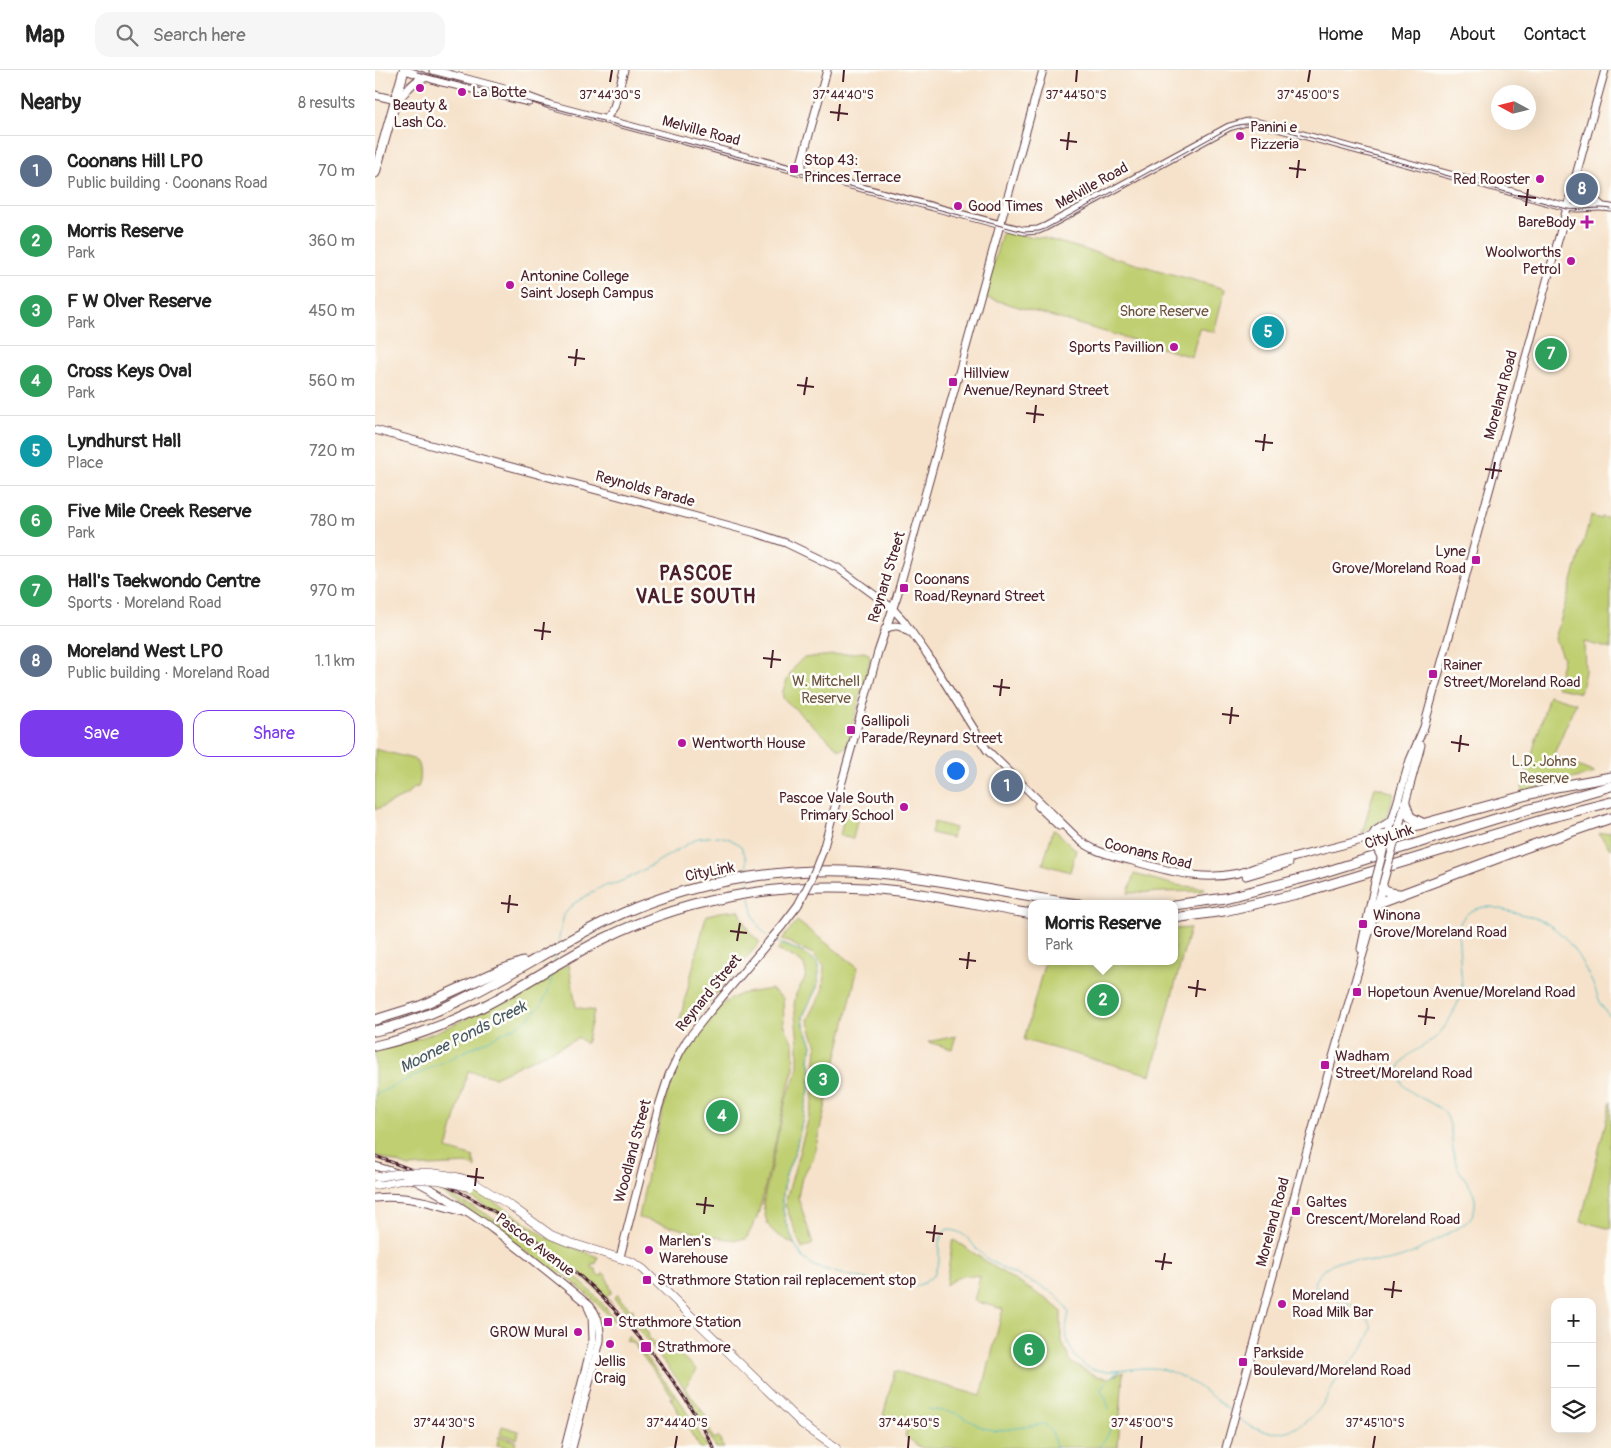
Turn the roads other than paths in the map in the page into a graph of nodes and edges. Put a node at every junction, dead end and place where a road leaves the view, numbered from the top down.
1 (405, 70) edge
2 (433, 70) edge
3 (624, 70) edge
4 (827, 70) edge
5 (1043, 70) edge
6 (1605, 70) edge
7 (429, 78) junction
8 (375, 95) edge
9 (396, 100) junction
10 (549, 105) junction
11 (614, 107) junction
12 (605, 120) junction
13 (615, 123) junction
14 (799, 171) junction
15 (375, 173) edge
16 (1572, 188) junction
17 (1567, 207) junction
18 (1603, 207) junction
19 (1611, 208) edge
20 (1001, 225) junction
21 (375, 430) edge
22 (892, 608) junction
23 (885, 629) junction
24 (913, 635) junction
25 (1424, 727) junction
26 (1611, 777) edge
27 (1611, 786) edge
28 (1611, 802) edge
29 (1405, 803) junction
30 (1611, 818) edge
31 (1392, 820) junction
32 (1423, 823) junction
33 (1397, 834) junction
34 (1387, 837) junction
35 (1372, 841) junction
36 (1381, 858) junction
37 (1380, 884) junction
38 (1409, 891) junction
39 (1054, 900) edge
40 (1378, 903) junction
41 (1178, 904) edge
42 (1028, 913) edge
43 (1178, 917) edge
44 (542, 956) junction
45 (1348, 1003) junction
46 (375, 1020) edge
47 (375, 1031) edge
48 (375, 1046) edge
49 (679, 1054) joint
50 (375, 1166) edge
51 (377, 1181) edge
52 (375, 1198) edge
53 (470, 1215) junction
54 (620, 1257) junction
55 (597, 1327) junction
56 (565, 1448) edge
57 (572, 1448) edge
58 (836, 1448) edge
59 (1225, 1448) edge

1 - 7 main road, Melville Road
1 - 9 highway
2 - 10 main road, Melville Road
3 - 11 main road
4 - 14 main road
5 - 20 main road, Reynard Street
6 - 16 main road, Moreland Road
7 - 9 main road
7 - 10 main road, Melville Road
8 - 9 main road
9 - 15 highway
10 - 12 main road, Melville Road
11 - 12 main road
11 - 13 main road
12 - 13 main road, Melville Road
13 - 14 main road, Melville Road
14 - 20 main road, Melville Road
16 - 17 main road, Moreland Road
16 - 18 main road
17 - 18 main road, Melville Road
17 - 20 main road, Melville Road
17 - 25 main road, Moreland Road
18 - 19 main road, Melville Road
20 - 22 main road, Reynard Street
21 - 22 main road, Reynolds Parade
22 - 23 main road, Reynard Street
22 - 24 main road, Coonans Road
23 - 24 main road
23 - 49 main road, Reynard Street, bridge
24 - 35 main road, Coonans Road
25 - 29 main road, Moreland Road
25 - 31 main road, Moreland Road
26 - 32 highway
27 - 41 highway, CityLink
28 - 43 highway, CityLink
29 - 32 highway
29 - 33 main road, Moreland Road
30 - 38 highway
31 - 34 main road, Moreland Road
31 - 35 main road
32 - 33 highway
33 - 34 main road
33 - 37 main road, Moreland Road, bridge
34 - 35 main road
34 - 36 main road, Moreland Road, bridge
35 - 36 main road, bridge
36 - 37 main road, Moreland Road, bridge
37 - 38 highway
37 - 40 main road, Moreland Road
37 - 45 main road, Moreland Road
38 - 40 highway
39 - 44 highway, CityLink
40 - 45 main road, Moreland Road
42 - 48 highway, CityLink
44 - 46 highway
44 - 47 highway, CityLink
45 - 59 main road, Moreland Road
49 - 54 main road, Woodland Street
50 - 53 main road, Pascoe Avenue
51 - 54 main road, bridge
52 - 53 main road, Pascoe Avenue
53 - 55 main road, Pascoe Avenue
54 - 58 main road
55 - 56 main road
55 - 57 main road

